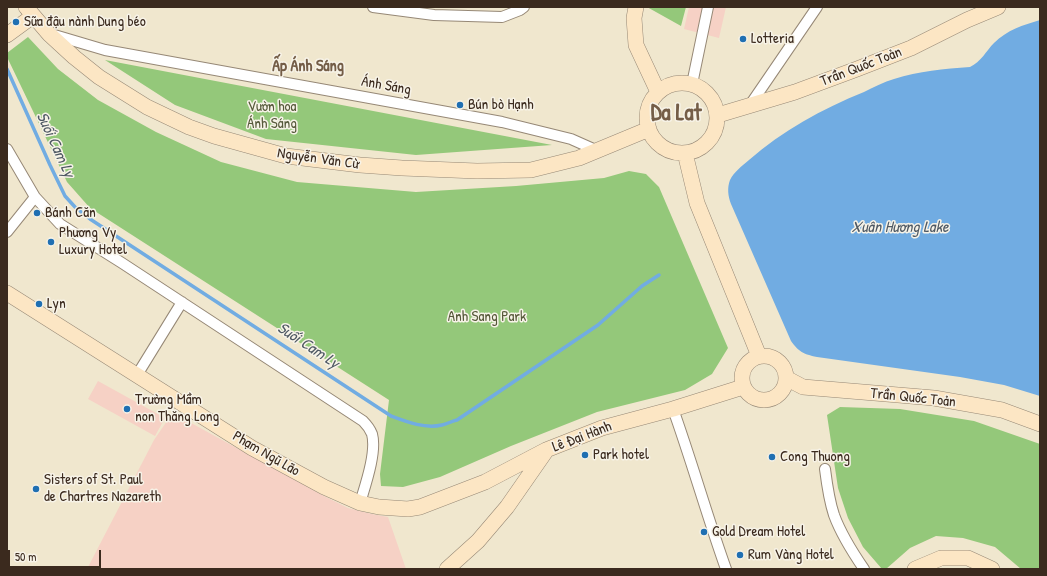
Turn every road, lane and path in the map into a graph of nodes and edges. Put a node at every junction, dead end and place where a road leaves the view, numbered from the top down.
1 (373, 7) edge
2 (524, 7) edge
3 (636, 7) edge
4 (708, 7) edge
5 (817, 7) edge
6 (998, 7) edge
7 (30, 11) edge
8 (12, 32) edge
9 (49, 34) junction
10 (692, 84) junction
11 (658, 92) junction
12 (750, 105) junction
13 (718, 115) junction
14 (649, 129) junction
15 (7, 149) edge
16 (598, 151) junction
17 (685, 153) junction
18 (35, 197) junction
19 (7, 232) edge
20 (7, 293) edge
21 (182, 302) junction
22 (758, 356) junction
23 (137, 375) junction
24 (786, 378) junction
25 (743, 387) junction
26 (673, 409) junction
27 (1040, 424) edge
28 (546, 450) junction
29 (825, 470) dead end
30 (360, 503) junction
31 (447, 569) edge
32 (726, 569) edge
33 (864, 569) edge
34 (915, 569) edge
35 (992, 569) edge

1 - 2 street
3 - 11 main road
4 - 10 street
5 - 12 street
6 - 12 main road, Trần Quốc Toản
7 - 8 main road
7 - 9 main road, Nguyễn Văn Cừ
9 - 16 street, Ánh Sáng
9 - 16 main road, Nguyễn Văn Cừ
10 - 11 main road
10 - 13 main road
11 - 14 main road
12 - 13 main road, Trần Quốc Toản
13 - 17 main road
14 - 16 main road, Nguyễn Văn Cừ
14 - 17 main road
15 - 18 street
17 - 22 main road
18 - 19 street
18 - 21 street
20 - 23 main road, Phạm Ngũ Lão
21 - 23 street
21 - 30 street
22 - 24 main road
22 - 25 main road
23 - 30 main road, Phạm Ngũ Lão
24 - 25 main road
24 - 27 main road, Trần Quốc Toản
25 - 26 main road, Lê Đại Hành
26 - 28 main road, Lê Đại Hành
26 - 32 street
28 - 30 main road, Phạm Ngũ Lão
28 - 31 main road, Lê Đại Hành
29 - 33 street
34 - 35 main road

